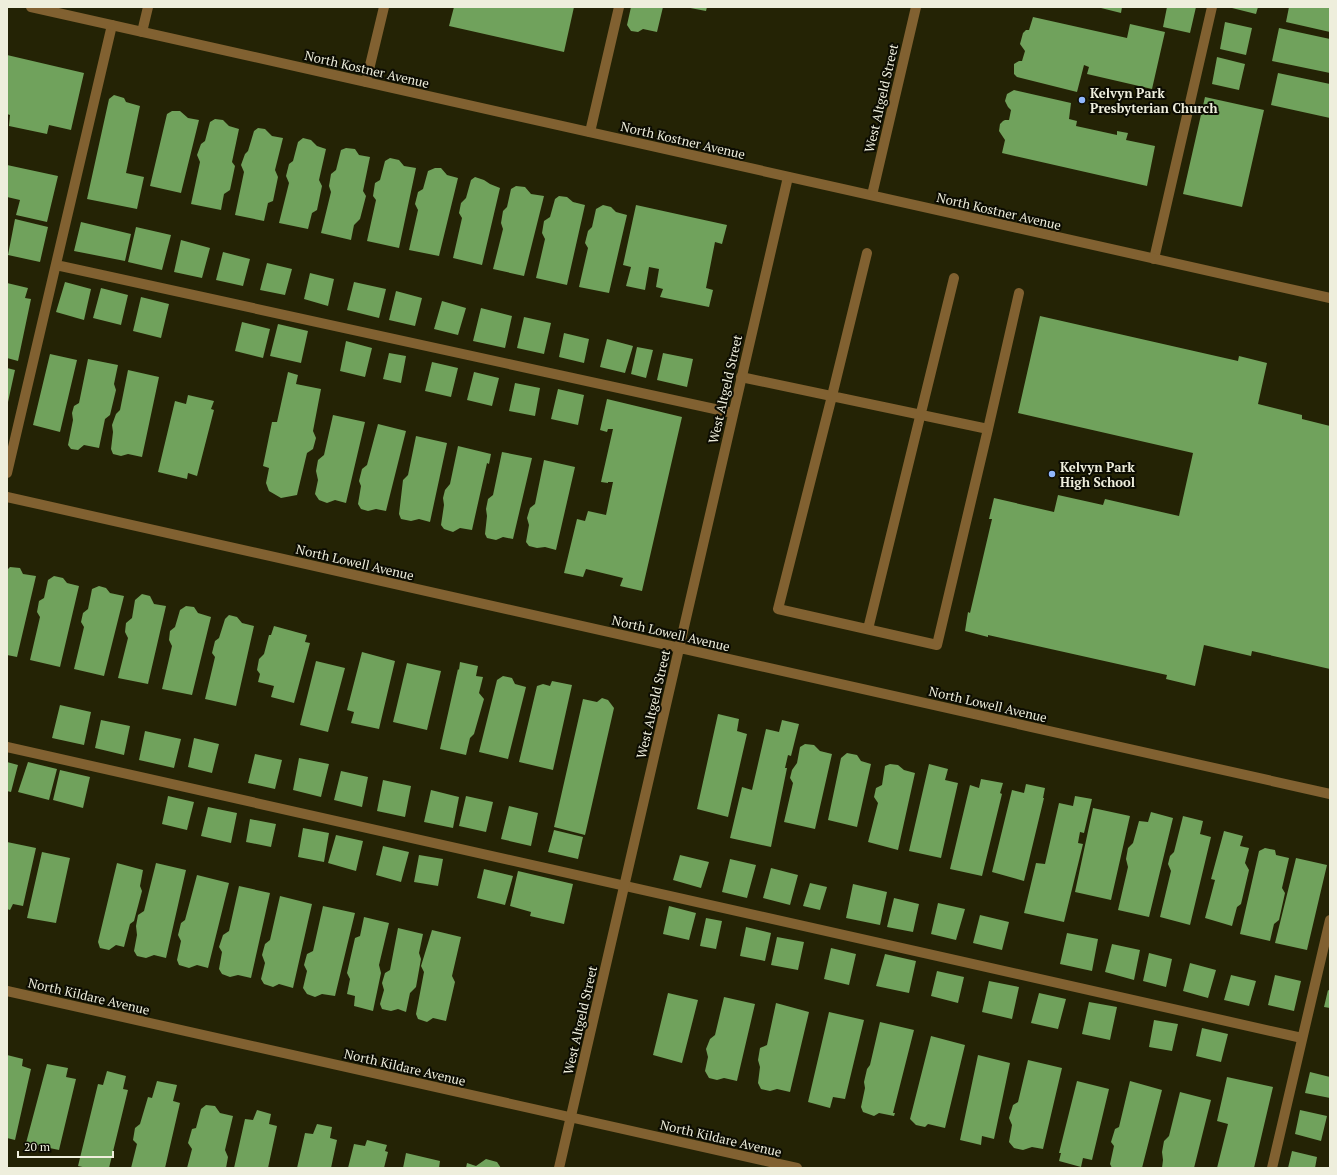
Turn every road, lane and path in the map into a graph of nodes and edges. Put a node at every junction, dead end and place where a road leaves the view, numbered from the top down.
1 (31, 7) edge
2 (148, 7) edge
3 (384, 7) edge
4 (619, 7) edge
5 (916, 7) edge
6 (1212, 7) edge
7 (112, 25) junction
8 (142, 32) junction
9 (366, 82) junction
10 (590, 132) junction
11 (788, 177) junction
12 (872, 195) junction
13 (867, 254) dead end
14 (1154, 259) junction
15 (56, 265) junction
16 (954, 278) dead end
17 (1019, 293) dead end
18 (1330, 298) edge
19 (741, 377) junction
20 (832, 396) junction
21 (733, 414) junction
22 (921, 415) junction
23 (988, 429) junction
24 (7, 473) edge
25 (7, 498) edge
26 (868, 629) junction
27 (679, 648) junction
28 (7, 747) edge
29 (1330, 794) edge
30 (625, 886) junction
31 (1330, 920) edge
32 (7, 991) edge
33 (1302, 1038) junction
34 (571, 1118) junction
35 (559, 1168) edge
36 (797, 1168) edge
37 (1272, 1168) edge

1 - 7 street, North Kostner Avenue
2 - 8 street
3 - 9 street
4 - 10 street
5 - 12 street, West Altgeld Street
6 - 14 street
7 - 8 street, North Kostner Avenue
7 - 15 street
8 - 9 street, North Kostner Avenue
9 - 10 street, North Kostner Avenue
10 - 11 street, North Kostner Avenue
11 - 12 street, North Kostner Avenue
11 - 19 street, West Altgeld Street
12 - 14 street, North Kostner Avenue
13 - 20 street
14 - 18 street, North Kostner Avenue
15 - 21 street
15 - 24 street
16 - 22 street
17 - 23 street
19 - 20 street
19 - 21 street, West Altgeld Street
20 - 22 street
20 - 26 street
21 - 27 street, West Altgeld Street
22 - 23 street
22 - 26 street
23 - 26 street
25 - 27 street, North Lowell Avenue
27 - 29 street, North Lowell Avenue
27 - 30 street, West Altgeld Street
28 - 30 street
30 - 33 street
30 - 34 street, West Altgeld Street
31 - 33 street
32 - 34 street, North Kildare Avenue
33 - 37 street
34 - 35 street, West Altgeld Street
34 - 36 street, North Kildare Avenue

